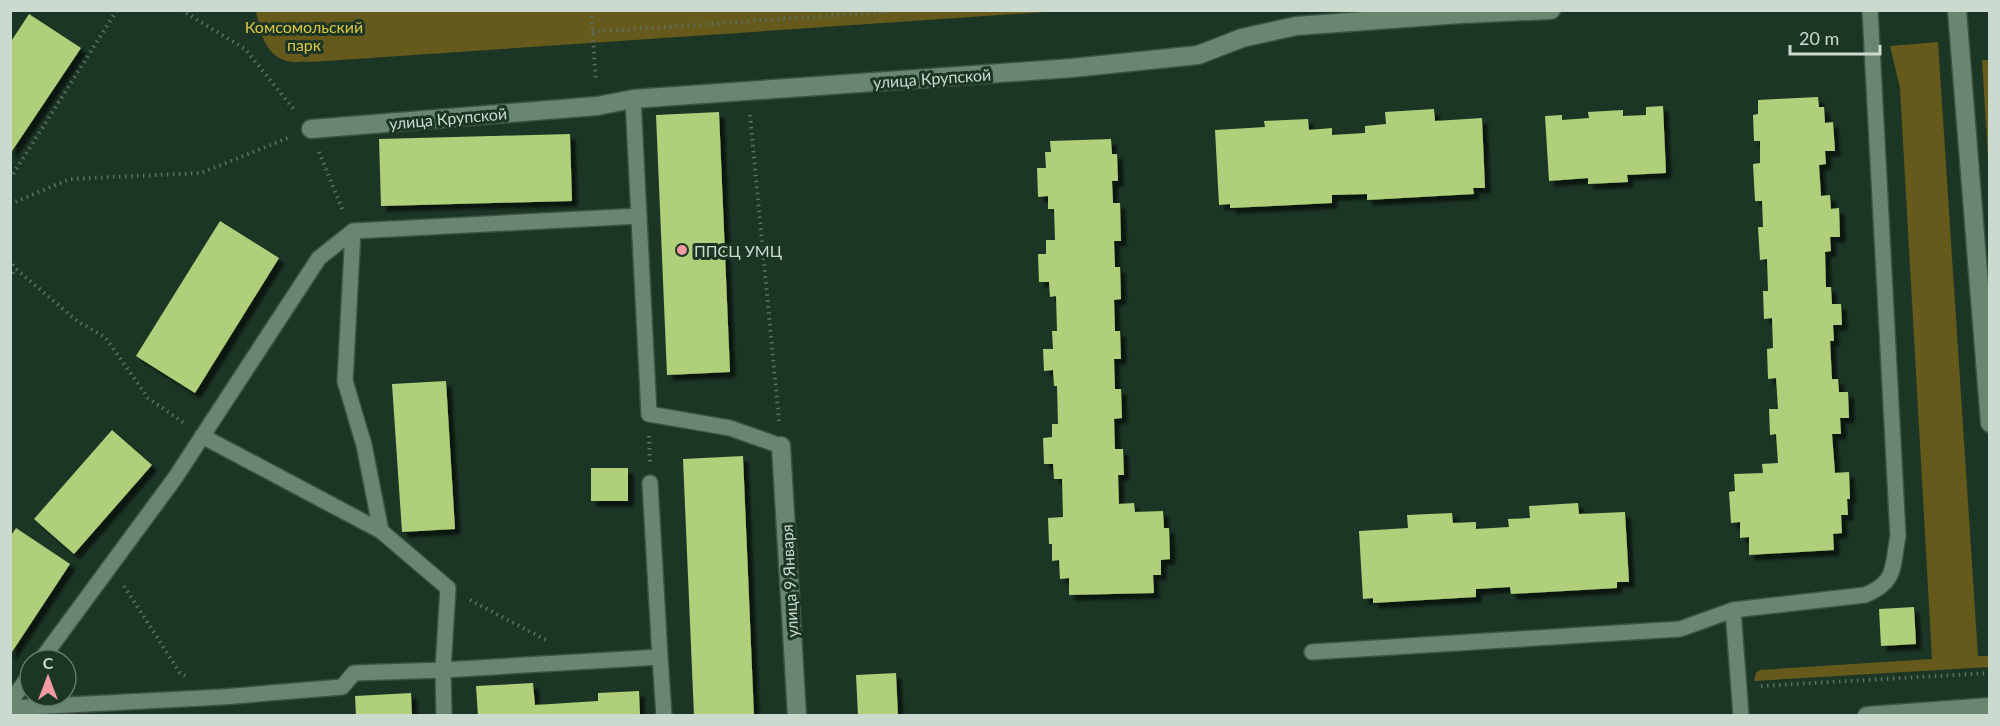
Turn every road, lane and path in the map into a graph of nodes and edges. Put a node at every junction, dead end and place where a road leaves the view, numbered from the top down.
1 (117, 10) edge
2 (181, 10) edge
3 (591, 10) edge
4 (910, 10) edge
5 (1551, 10) edge
6 (1870, 10) edge
7 (1958, 10) edge
8 (592, 32) junction
9 (748, 91) junction
10 (633, 99) junction
11 (597, 106) junction
12 (310, 129) junction
13 (10, 179) edge
14 (10, 204) edge
15 (639, 216) junction
16 (353, 231) junction
17 (10, 259) edge
18 (15, 268) junction
19 (10, 279) edge
20 (649, 414) junction
21 (1989, 423) edge
22 (202, 436) junction
23 (781, 446) junction
24 (650, 483) joint
25 (381, 531) junction
26 (111, 566) junction
27 (448, 588) junction
28 (1733, 610) junction
29 (50, 648) edge
30 (1312, 652) dead end
31 (660, 657) junction
32 (585, 660) junction
33 (442, 670) junction
34 (1989, 673) edge
35 (1740, 687) junction
36 (222, 697) junction
37 (1989, 707) edge
38 (10, 708) edge
39 (444, 716) edge
40 (664, 716) edge
41 (796, 716) edge
42 (1741, 716) edge
43 (1867, 716) edge

1 - 13 path
2 - 12 path
3 - 8 path
4 - 8 path
5 - 9 street, улица Крупской
6 - 28 lane
7 - 21 street
8 - 11 path
9 - 10 street, улица Крупской
9 - 23 path
10 - 11 street, улица Крупской
10 - 15 lane
11 - 12 street, улица Крупской
12 - 14 path
12 - 16 path
15 - 16 lane
15 - 20 lane
16 - 22 lane
16 - 25 lane
17 - 18 path
18 - 19 path
18 - 22 path
20 - 23 lane
20 - 24 path
22 - 25 lane
22 - 26 lane
23 - 41 street, улица 9 Января
24 - 31 lane
25 - 27 lane
26 - 29 lane
26 - 36 path
27 - 32 path
27 - 33 lane
28 - 30 lane
28 - 35 lane
31 - 32 lane
31 - 40 lane
32 - 33 lane
33 - 36 lane
33 - 39 lane
34 - 35 path
35 - 42 lane
36 - 38 lane
37 - 43 street

